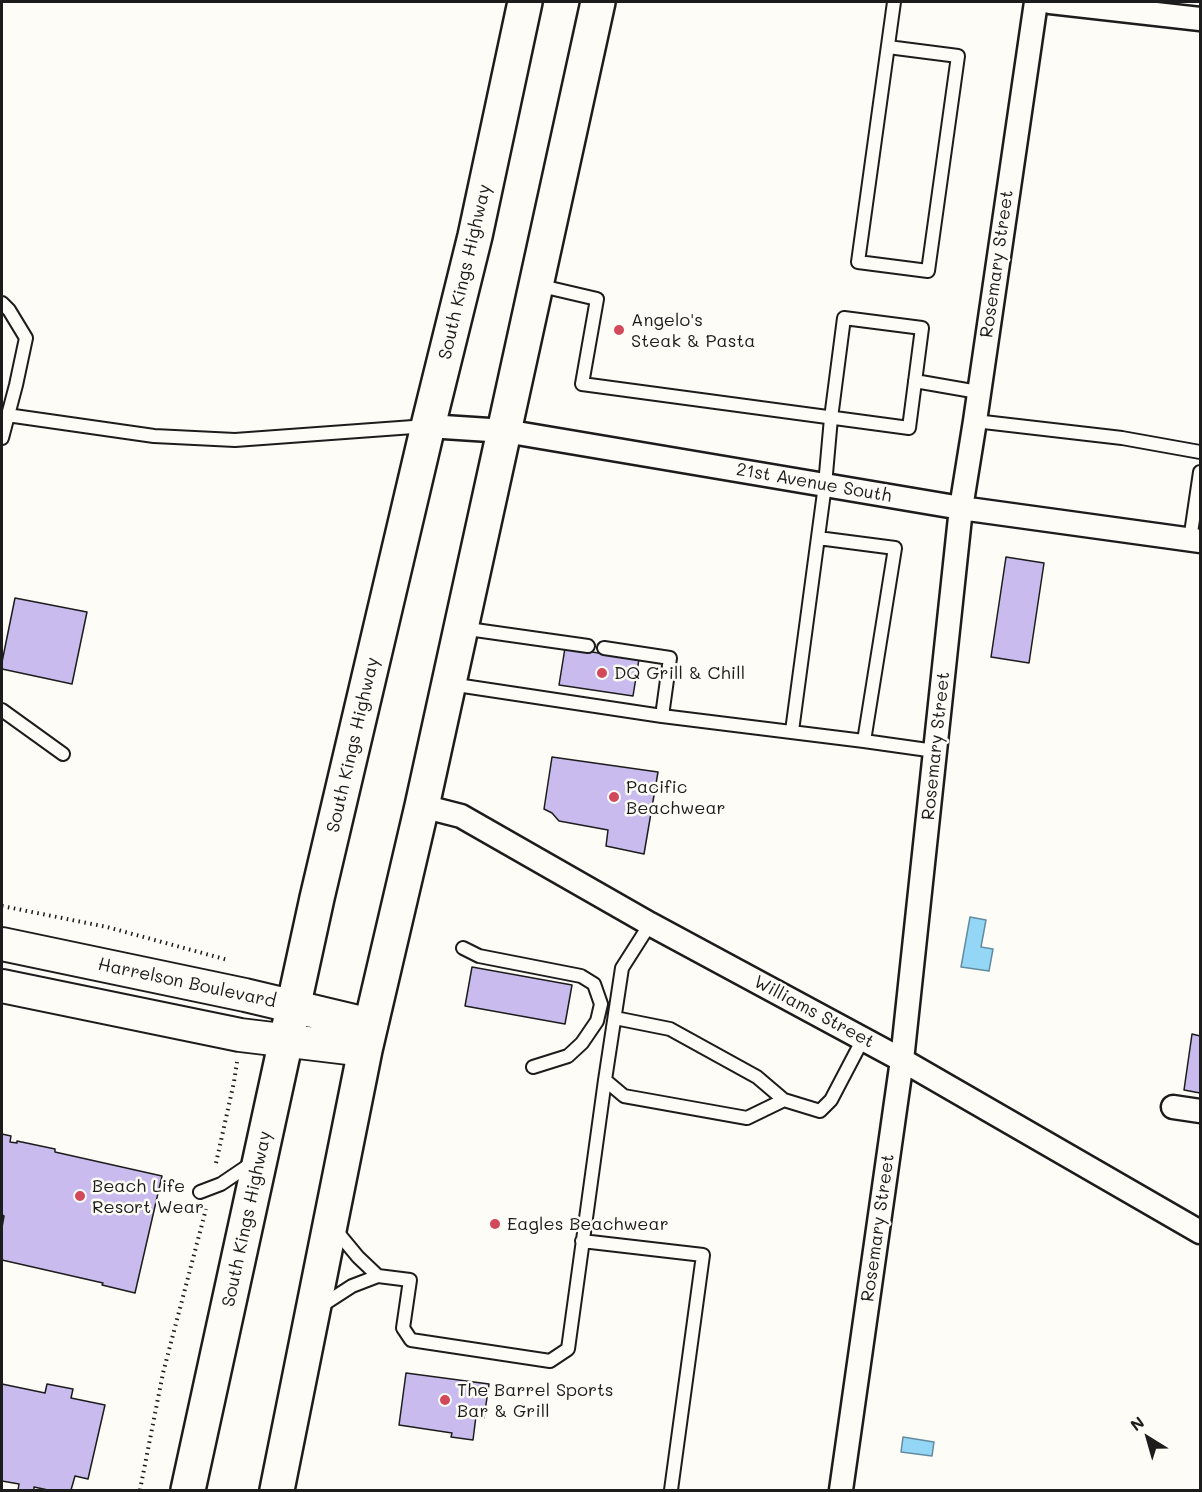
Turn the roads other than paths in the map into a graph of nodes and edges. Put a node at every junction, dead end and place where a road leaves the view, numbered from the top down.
1 (525, 2) edge
2 (598, 2) edge
3 (894, 2) edge
4 (1036, 2) edge
5 (1050, 2) edge
6 (1191, 12) edge
7 (888, 47) junction
8 (537, 285) junction
9 (2, 303) edge
10 (915, 381) junction
11 (978, 392) junction
12 (7, 415) junction
13 (831, 418) junction
14 (975, 421) junction
15 (428, 426) junction
16 (505, 431) junction
17 (2, 438) edge
18 (1200, 452) edge
19 (1200, 472) edge
20 (825, 485) junction
21 (961, 508) junction
22 (818, 538) junction
23 (1195, 541) edge
24 (461, 628) junction
25 (588, 646) dead end
26 (604, 648) dead end
27 (449, 684) junction
28 (2, 710) edge
29 (662, 716) junction
30 (792, 731) junction
31 (864, 741) junction
32 (935, 751) junction
33 (63, 754) dead end
34 (422, 806) junction
35 (650, 924) junction
36 (2, 944) edge
37 (463, 948) dead end
38 (2, 986) edge
39 (293, 1006) junction
40 (615, 1018) junction
41 (368, 1038) junction
42 (863, 1039) junction
43 (286, 1040) junction
44 (902, 1060) junction
45 (532, 1067) dead end
46 (605, 1080) junction
47 (784, 1100) junction
48 (1173, 1107) dead end
49 (1200, 1111) edge
50 (260, 1156) junction
51 (200, 1192) dead end
52 (330, 1224) junction
53 (1200, 1232) edge
54 (582, 1241) junction
55 (378, 1276) junction
56 (312, 1311) junction
57 (188, 1491) edge
58 (276, 1491) edge
59 (671, 1491) edge
60 (841, 1491) edge

1 - 15 main road, South Kings Highway
2 - 8 main road
3 - 7 lane
4 - 11 street, Rosemary Street
5 - 6 street
7 - 7 lane
8 - 13 lane
8 - 16 main road
9 - 12 lane
10 - 11 lane
10 - 13 lane
10 - 13 lane
11 - 14 street, Rosemary Street
12 - 15 lane
12 - 17 lane
13 - 20 lane
14 - 18 lane
14 - 21 street, Rosemary Street
15 - 16 street, 21st Avenue South
15 - 39 main road, South Kings Highway
16 - 20 street, 21st Avenue South
16 - 24 main road
19 - 23 lane
20 - 21 street, 21st Avenue South
20 - 22 lane
21 - 23 street, 21st Avenue South
21 - 32 street, Rosemary Street
22 - 30 lane
22 - 31 lane
24 - 25 lane
24 - 27 main road
26 - 29 lane
27 - 29 lane
27 - 34 main road
28 - 33 lane
29 - 30 lane
30 - 31 lane
31 - 32 lane
32 - 44 street, Rosemary Street
34 - 35 street, Williams Street
34 - 41 main road
35 - 40 lane
35 - 42 street, Williams Street
36 - 39 main road, Harrelson Boulevard
37 - 45 lane
38 - 43 main road, Harrelson Boulevard
39 - 41 main road, Harrelson Boulevard
39 - 43 main road, South Kings Highway
40 - 46 lane
40 - 47 lane
41 - 43 main road, Harrelson Boulevard
41 - 52 main road
42 - 44 street, Williams Street
42 - 47 lane
43 - 50 main road, South Kings Highway
44 - 53 street, Williams Street
44 - 60 street, Rosemary Street
46 - 47 lane
46 - 54 lane
48 - 49 street
50 - 51 lane
50 - 57 main road, South Kings Highway
52 - 55 lane
52 - 56 main road
54 - 55 lane
54 - 59 lane
55 - 56 lane
56 - 58 main road

